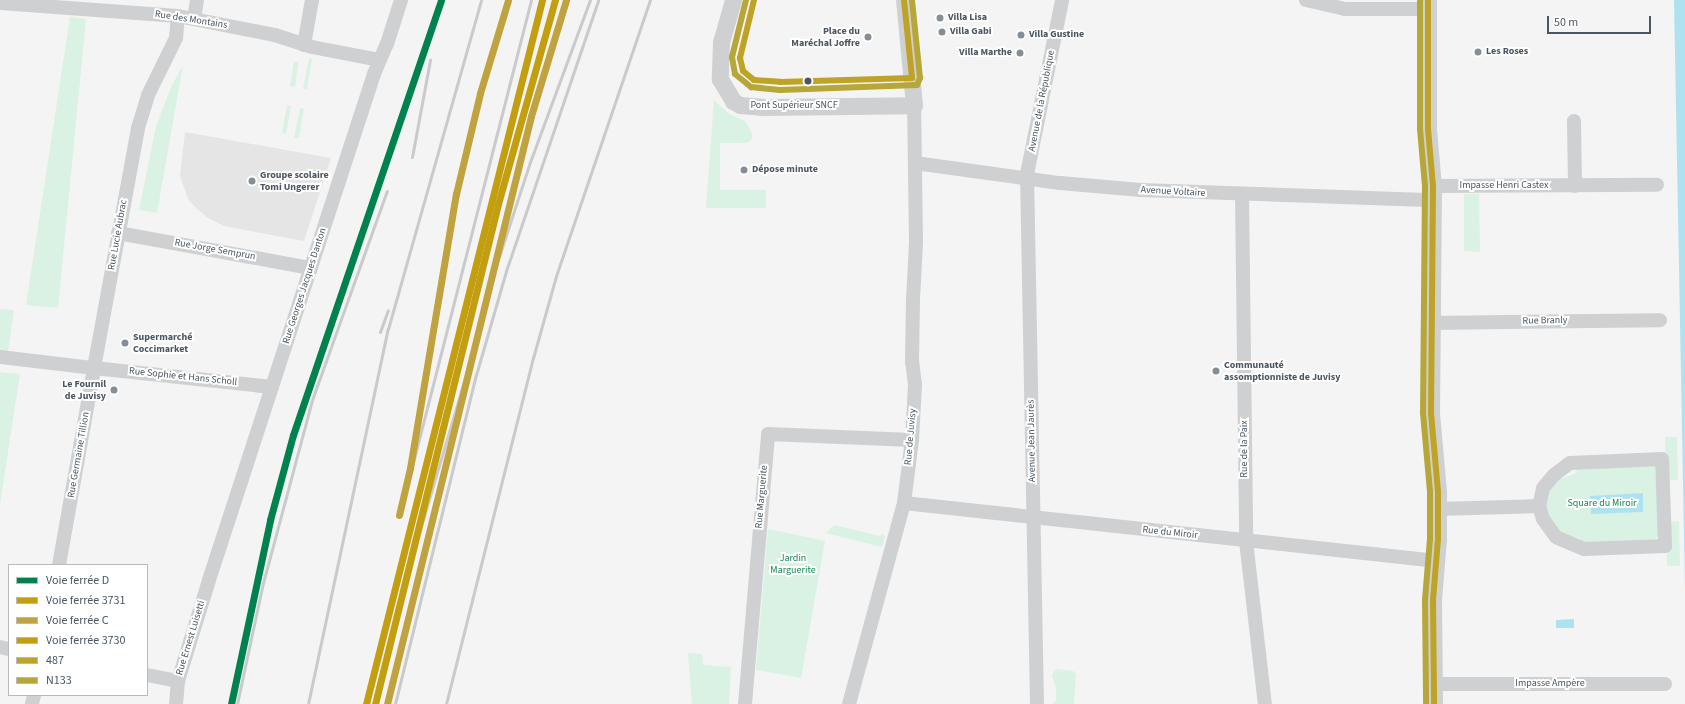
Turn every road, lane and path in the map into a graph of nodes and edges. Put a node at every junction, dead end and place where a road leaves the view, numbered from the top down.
1 (197, 0) edge
2 (312, 0) edge
3 (401, 0) edge
4 (733, 0) edge
5 (1062, 0) edge
6 (1306, 0) edge
7 (0, 3) edge
8 (1428, 4) edge
9 (905, 6) edge
10 (178, 16) junction
11 (194, 19) junction
12 (304, 45) junction
13 (378, 60) junction
14 (914, 105) junction
15 (1574, 121) dead end
16 (915, 163) junction
17 (1028, 178) junction
18 (1657, 185) dead end
19 (1575, 186) junction
20 (1433, 193) junction
21 (1242, 194) junction
22 (118, 233) junction
23 (311, 268) junction
24 (1660, 320) dead end
25 (1430, 323) junction
26 (0, 357) edge
27 (94, 368) junction
28 (272, 387) junction
29 (912, 440) junction
30 (904, 503) junction
31 (1539, 506) junction
32 (1438, 509) junction
33 (1034, 518) junction
34 (1246, 541) junction
35 (1437, 561) junction
36 (59, 564) edge
37 (212, 572) joint
38 (148, 674) edge
39 (178, 681) junction
40 (1434, 684) junction
41 (1665, 684) dead end
42 (176, 704) edge
43 (745, 704) edge
44 (849, 704) edge
45 (1037, 704) edge
46 (1264, 704) edge
47 (1434, 704) edge

1 - 11 street
2 - 12 street
3 - 13 street, Rue Georges Jacques Danton
4 - 14 street, Pont Supérieur SNCF
5 - 17 street, Avenue de la République
6 - 8 street
7 - 10 street, Rue des Montains
8 - 20 street
9 - 14 street
10 - 11 street, Rue des Montains
10 - 22 street, Rue Lucie Aubrac
11 - 12 street, Rue des Montains
12 - 13 street, Rue des Montains
13 - 23 street, Rue Georges Jacques Danton
14 - 16 street, Rue de Juvisy
15 - 19 street
16 - 17 street, Avenue Voltaire
16 - 29 street, Rue de Juvisy
17 - 21 street, Avenue Voltaire
17 - 33 street, Avenue Jean Jaurès
18 - 19 street, Impasse Henri Castex
19 - 20 street, Impasse Henri Castex
20 - 21 street, Avenue Voltaire
20 - 25 street
21 - 34 street, Rue de la Paix
22 - 23 street, Rue Jorge Semprun
22 - 27 street, Rue Lucie Aubrac
23 - 28 street, Rue Georges Jacques Danton
24 - 25 street, Rue Branly
25 - 32 street
26 - 27 street
27 - 28 street, Rue Sophie et Hans Scholl
27 - 36 street, Rue Germaine Tillion
28 - 37 street, Rue Georges Jacques Danton
29 - 30 street, Rue de Juvisy
29 - 43 street, Rue Marguerite
30 - 33 street, Rue du Miroir
30 - 44 street, Rue de Juvisy
31 - 31 street
31 - 32 street
32 - 35 street
33 - 34 street, Rue du Miroir
33 - 45 street, Avenue Jean Jaurès
34 - 35 street, Rue du Miroir
34 - 46 street, Rue de la Paix
35 - 40 street
37 - 39 street, Rue Ernest Luisetti
38 - 39 street
39 - 42 street, Rue Ernest Luisetti
40 - 41 street, Impasse Ampère
40 - 47 street

